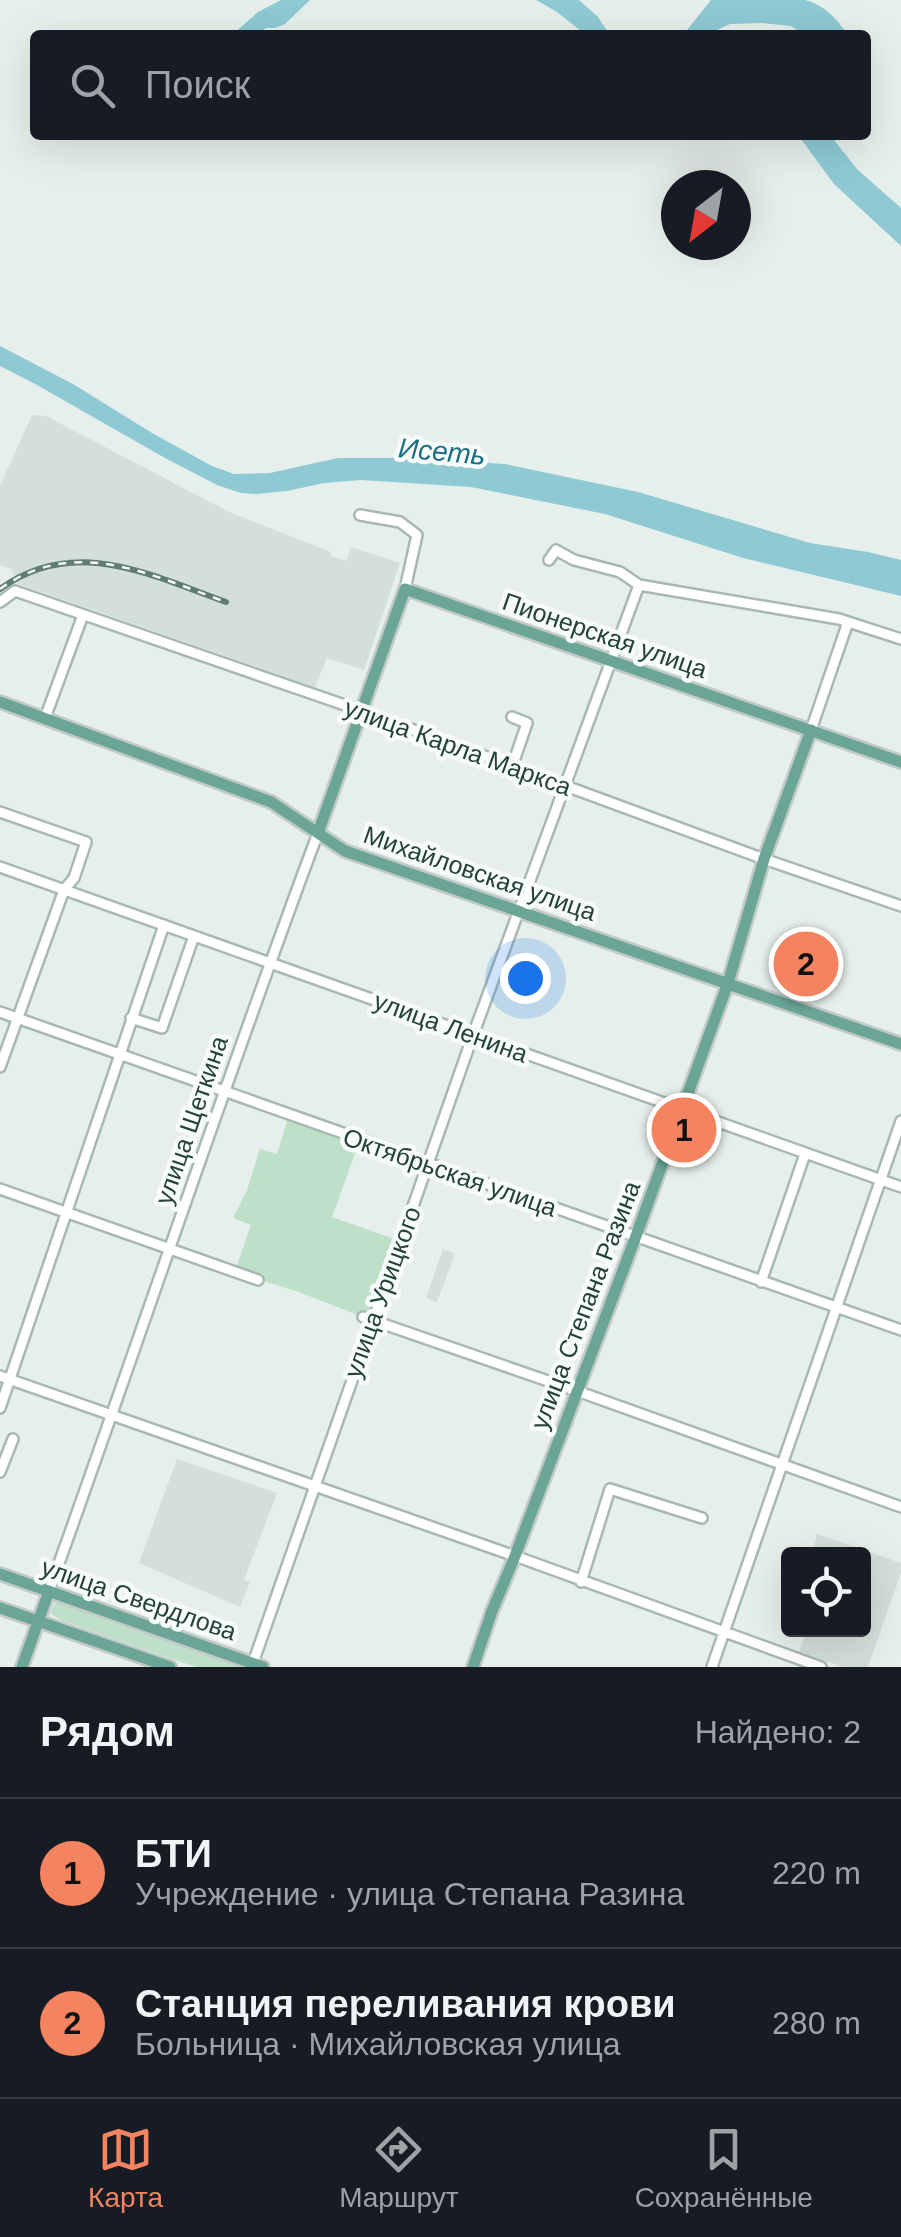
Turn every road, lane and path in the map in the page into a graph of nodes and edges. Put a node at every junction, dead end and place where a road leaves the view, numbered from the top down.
1 (360, 515) dead end
2 (549, 560) dead end
3 (639, 586) junction
4 (405, 589) junction
5 (0, 602) edge
6 (83, 615) junction
7 (848, 622) junction
8 (901, 639) edge
9 (611, 661) junction
10 (0, 702) edge
11 (362, 711) junction
12 (512, 717) dead end
13 (46, 718) junction
14 (810, 730) junction
15 (901, 762) edge
16 (512, 767) junction
17 (564, 786) junction
18 (0, 812) edge
19 (318, 833) junction
20 (764, 859) junction
21 (0, 867) edge
22 (64, 890) junction
23 (901, 906) edge
24 (518, 910) junction
25 (164, 925) junction
26 (194, 936) junction
27 (270, 962) junction
28 (728, 983) junction
29 (0, 1012) edge
30 (17, 1017) junction
31 (131, 1018) junction
32 (472, 1035) junction
33 (901, 1044) edge
34 (118, 1055) junction
35 (0, 1068) edge
36 (223, 1092) junction
37 (682, 1109) junction
38 (901, 1122) edge
39 (805, 1154) junction
40 (427, 1164) junction
41 (882, 1180) junction
42 (901, 1187) edge
43 (0, 1189) edge
44 (66, 1212) junction
45 (636, 1236) junction
46 (170, 1250) junction
47 (258, 1280) dead end
48 (760, 1282) junction
49 (837, 1308) junction
50 (367, 1318) junction
51 (901, 1330) edge
52 (4, 1378) edge
53 (577, 1390) junction
54 (0, 1408) edge
55 (112, 1415) junction
56 (13, 1439) dead end
57 (782, 1465) junction
58 (0, 1472) edge
59 (313, 1486) junction
60 (901, 1507) edge
61 (702, 1518) dead end
62 (515, 1556) junction
63 (0, 1574) edge
64 (582, 1582) junction
65 (49, 1591) junction
66 (0, 1608) edge
67 (38, 1622) junction
68 (724, 1632) junction
69 (258, 1665) edge
70 (164, 1666) edge
71 (22, 1667) edge
72 (473, 1667) edge
73 (712, 1667) edge
74 (821, 1667) edge

1 - 4 street
2 - 3 street
3 - 7 street
3 - 9 street, улица Урицкого
4 - 9 main road, Пионерская улица
4 - 11 main road, улица Щеткина
5 - 6 street, улица Карла Маркса
6 - 11 street, улица Карла Маркса
6 - 13 street
7 - 8 street
7 - 14 street
9 - 14 main road, Пионерская улица
9 - 17 street, улица Урицкого
10 - 13 main road, Михайловская улица
11 - 16 street, улица Карла Маркса
11 - 19 main road, улица Щеткина
12 - 16 street
13 - 19 main road, Михайловская улица
14 - 15 main road, Пионерская улица
14 - 20 main road, улица Степана Разина
16 - 17 street, улица Карла Маркса
17 - 20 street, улица Карла Маркса
17 - 24 street, улица Урицкого
18 - 22 street
19 - 24 main road, Михайловская улица
19 - 27 street, улица Щеткина
20 - 23 street, улица Карла Маркса
20 - 28 main road, улица Степана Разина
21 - 22 street, улица Ленина
22 - 25 street, улица Ленина
22 - 30 street
24 - 28 main road, Михайловская улица
24 - 32 street, улица Урицкого
25 - 26 street, улица Ленина
25 - 31 street
26 - 27 street, улица Ленина
26 - 31 street
27 - 32 street, улица Ленина
27 - 36 street, улица Щеткина
28 - 33 main road, Михайловская улица
28 - 37 main road, улица Степана Разина
29 - 30 street, Октябрьская улица
30 - 34 street, Октябрьская улица
30 - 35 street
31 - 34 street
32 - 37 street, улица Ленина
32 - 40 street, улица Урицкого
34 - 36 street, Октябрьская улица
34 - 44 street
36 - 40 street, Октябрьская улица
36 - 46 street, улица Щеткина
37 - 39 street, улица Ленина
37 - 45 main road, улица Степана Разина
38 - 41 street
39 - 41 street, улица Ленина
39 - 48 street
40 - 45 street, Октябрьская улица
40 - 50 street, улица Урицкого
41 - 42 street, улица Ленина
41 - 49 street
43 - 44 street
44 - 46 street
44 - 52 street
45 - 48 street, Октябрьская улица
45 - 53 main road, улица Степана Разина
46 - 47 street
46 - 55 street, улица Щеткина
48 - 49 street, Октябрьская улица
49 - 51 street, Октябрьская улица
49 - 57 street
50 - 53 street
50 - 59 street, улица Урицкого
52 - 54 street
52 - 55 street
53 - 57 street
53 - 62 main road, улица Степана Разина
55 - 59 street
55 - 65 street, улица Щеткина
56 - 58 street
57 - 60 street
57 - 68 street
59 - 62 street
59 - 69 street, улица Урицкого
61 - 64 street
62 - 64 street
62 - 72 main road, улица Степана Разина
63 - 65 main road, улица Свердлова
64 - 68 street
65 - 67 main road, улица Щеткина
65 - 69 main road, улица Свердлова
66 - 67 main road
67 - 70 main road
67 - 71 main road, улица Щеткина
68 - 73 street
68 - 74 street

